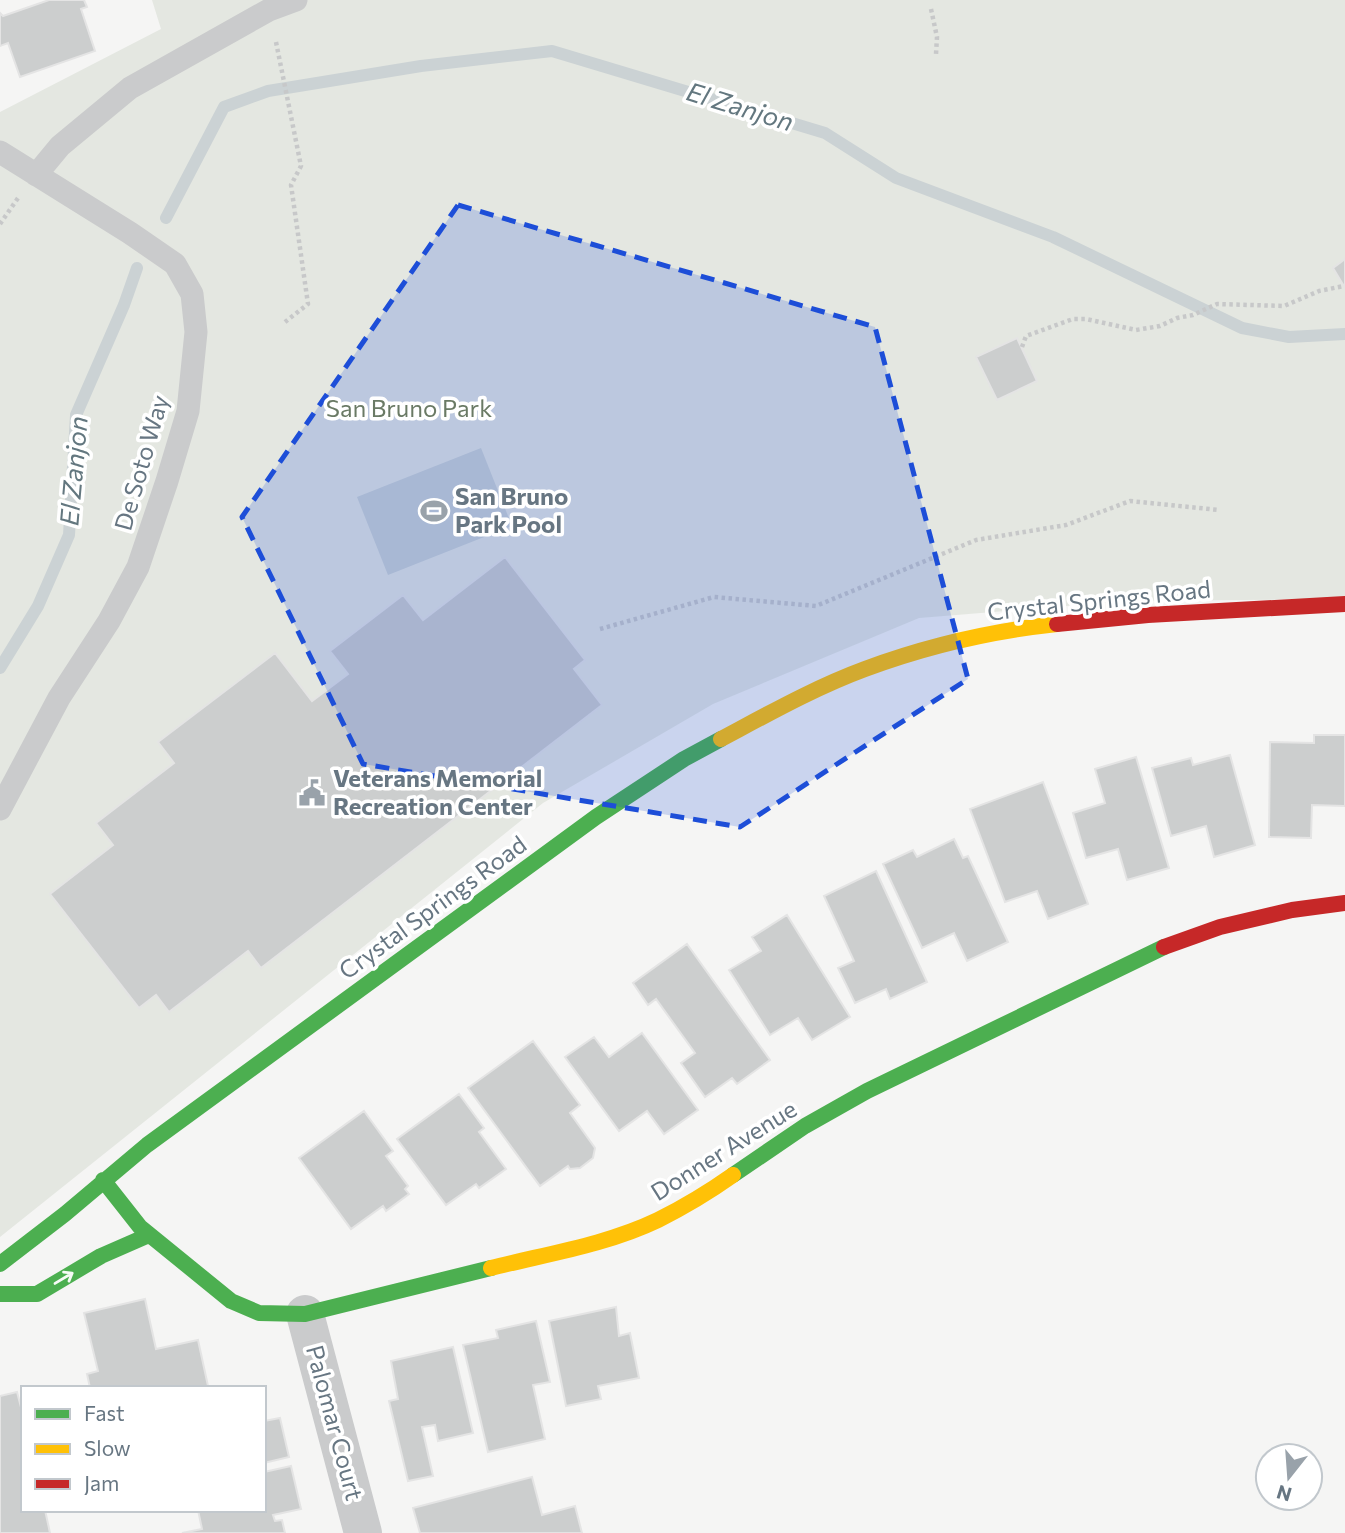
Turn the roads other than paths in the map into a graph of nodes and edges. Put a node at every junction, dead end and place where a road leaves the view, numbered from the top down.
1 (296, 0) edge
2 (0, 152) edge
3 (36, 175) junction
4 (1345, 604) edge
5 (0, 809) edge
6 (1345, 903) edge
7 (103, 1180) junction
8 (149, 1235) junction
9 (0, 1264) edge
10 (0, 1294) edge
11 (305, 1314) junction
12 (363, 1533) edge

1 - 3 lane
2 - 3 lane, De Soto Way
3 - 5 lane, De Soto Way
4 - 7 main road, Crystal Springs Road
6 - 11 main road, Donner Avenue
7 - 8 main road, Donner Avenue
7 - 9 main road, Crystal Springs Road
10 -> 8 main road
8 - 11 main road, Donner Avenue
11 - 12 street, Palomar Court

